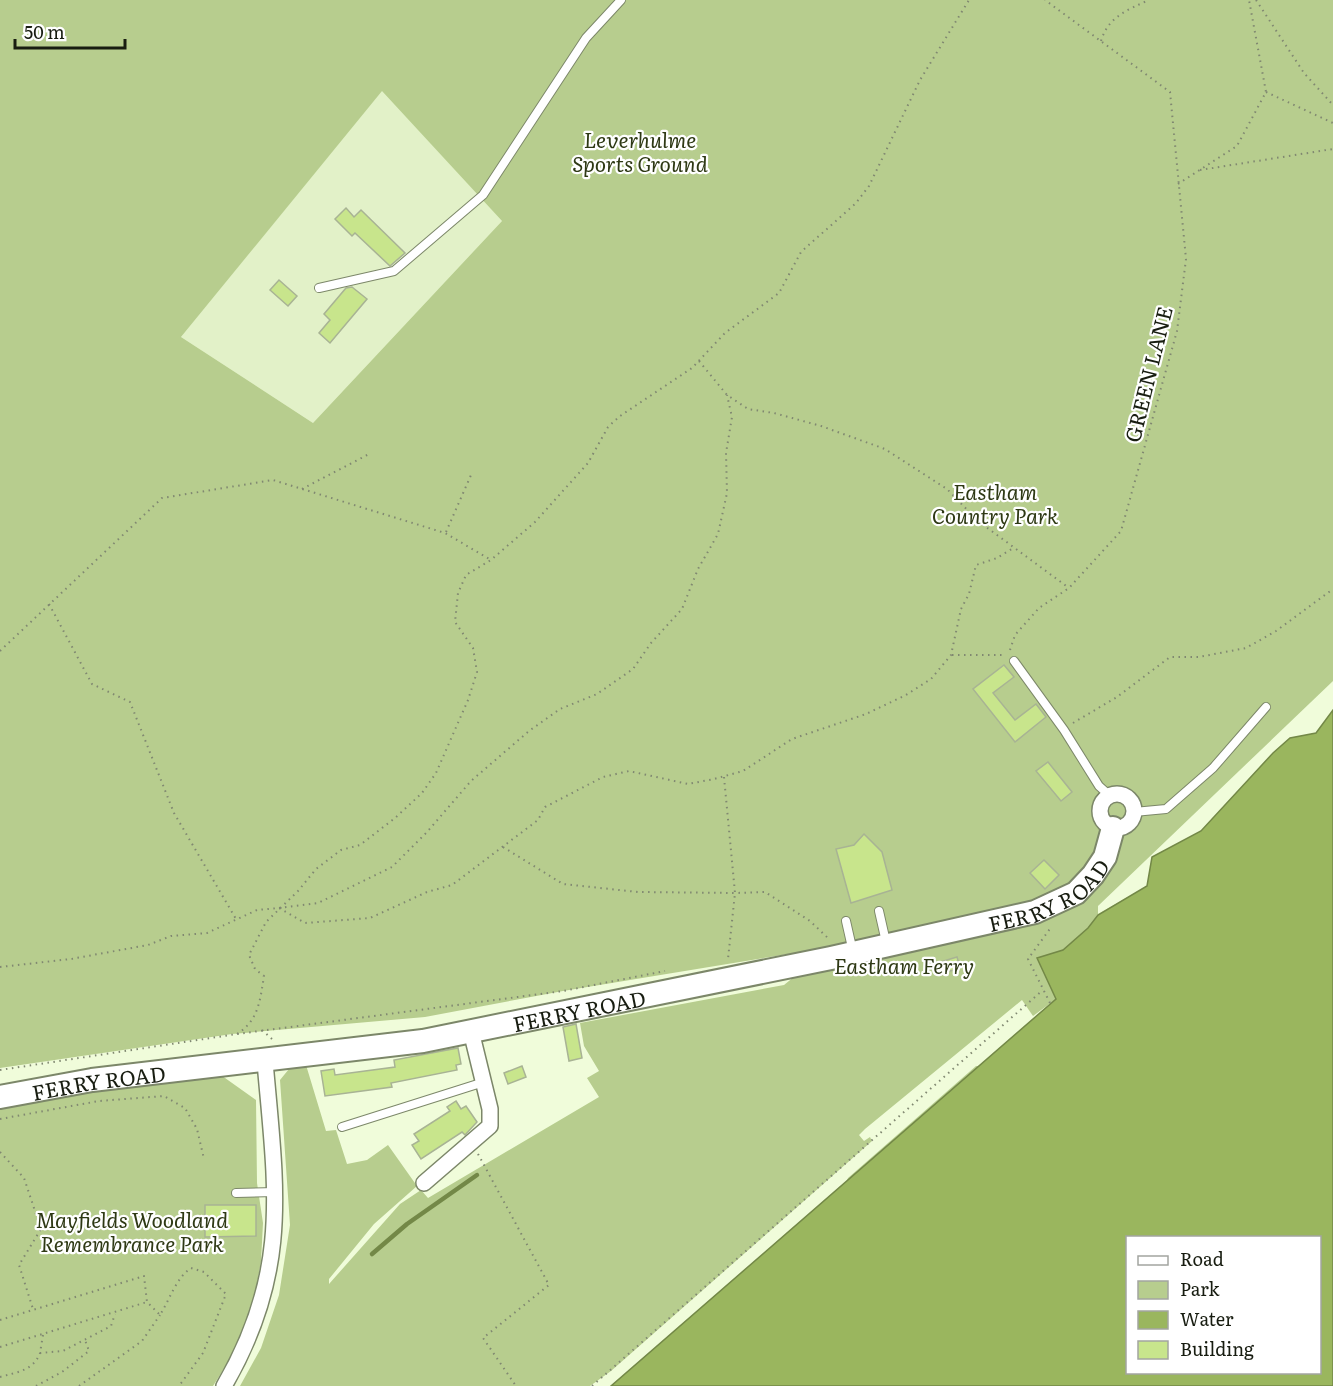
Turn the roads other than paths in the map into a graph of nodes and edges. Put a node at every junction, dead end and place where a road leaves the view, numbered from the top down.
1 (621, 0) edge
2 (319, 288) dead end
3 (1014, 661) road end
4 (1266, 707) dead end
5 (1109, 795) junction
6 (1134, 812) junction
7 (1113, 828) junction
8 (879, 911) dead end
9 (846, 921) dead end
10 (886, 946) junction
11 (853, 953) junction
12 (471, 1031) junction
13 (265, 1062) junction
14 (484, 1082) junction
15 (0, 1097) edge
16 (342, 1126) dead end
17 (424, 1183) dead end
18 (276, 1192) junction
19 (237, 1193) dead end
20 (224, 1386) edge

1 - 2 lane
3 - 5 lane
4 - 6 lane
5 - 6 street
5 - 7 street
6 - 7 street
7 - 10 street, FERRY ROAD
8 - 10 lane
9 - 11 lane
10 - 11 street, FERRY ROAD
11 - 12 street, FERRY ROAD
12 - 13 street, FERRY ROAD
12 - 14 street
13 - 15 street, FERRY ROAD
13 - 18 street
14 - 16 lane
14 - 17 street
18 - 19 lane
18 - 20 street

